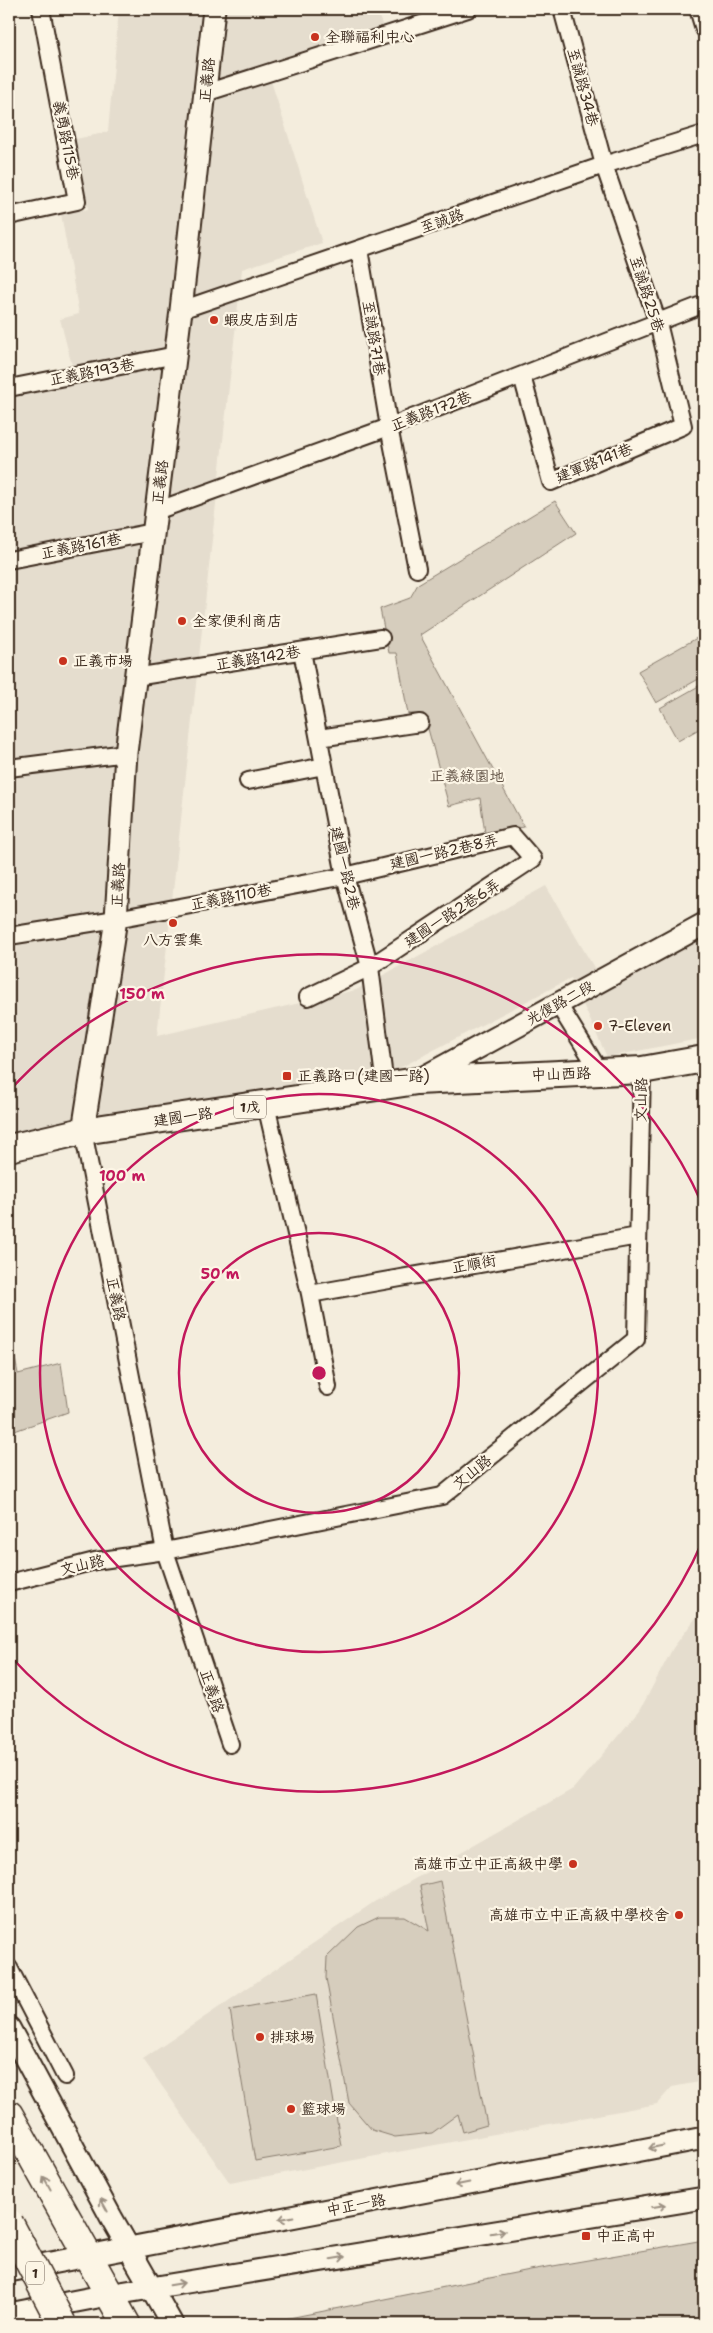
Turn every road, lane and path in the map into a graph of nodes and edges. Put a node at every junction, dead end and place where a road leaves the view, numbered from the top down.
1 (41, 9) edge
2 (214, 9) edge
3 (468, 9) edge
4 (562, 9) edge
5 (698, 9) edge
6 (704, 29) edge
7 (205, 93) junction
8 (704, 134) edge
9 (604, 166) junction
10 (9, 216) edge
11 (359, 249) junction
12 (704, 304) edge
13 (181, 310) junction
14 (658, 324) junction
15 (176, 355) junction
16 (522, 376) junction
17 (9, 388) edge
18 (683, 426) joint
19 (389, 427) junction
20 (156, 511) junction
21 (153, 532) junction
22 (9, 560) edge
23 (417, 569) dead end
24 (381, 638) dead end
25 (302, 651) junction
26 (135, 678) junction
27 (420, 722) dead end
28 (319, 738) junction
29 (126, 753) junction
30 (324, 766) junction
31 (9, 768) edge
32 (248, 781) dead end
33 (533, 859) joint
34 (345, 876) junction
35 (116, 919) junction
36 (704, 924) edge
37 (9, 936) edge
38 (370, 967) junction
39 (308, 996) dead end
40 (558, 1004) junction
41 (704, 1059) edge
42 (642, 1070) junction
43 (600, 1072) junction
44 (417, 1081) junction
45 (385, 1086) junction
46 (266, 1105) junction
47 (82, 1131) junction
48 (9, 1148) edge
49 (638, 1236) junction
50 (310, 1294) junction
51 (328, 1387) dead end
52 (165, 1551) junction
53 (9, 1583) edge
54 (230, 1744) dead end
55 (9, 1968) edge
56 (9, 2028) edge
57 (65, 2076) dead end
58 (9, 2115) edge
59 (704, 2138) edge
60 (704, 2198) edge
61 (9, 2223) edge
62 (128, 2248) junction
63 (87, 2257) junction
64 (9, 2272) edge
65 (151, 2289) junction
66 (108, 2295) junction
67 (9, 2314) edge
68 (62, 2324) edge
69 (126, 2324) edge
70 (172, 2324) edge

1 - 10 street, 義勇路115巷
2 - 7 street, 正義路
3 - 7 street
4 - 9 street, 至誠路34巷
5 - 6 street
7 - 13 street, 正義路
8 - 9 street, 至誠路
9 - 11 street, 至誠路
9 - 14 street, 至誠路25巷
11 - 13 street, 至誠路
11 - 19 street, 至誠路71巷
12 - 14 street, 正義路172巷
13 - 15 street, 正義路
14 - 16 street, 正義路172巷
14 - 18 street, 至誠路25巷
15 - 17 street, 正義路193巷
15 - 20 street, 正義路
16 - 18 street, 建軍路141巷
16 - 19 street, 正義路172巷
19 - 20 street, 正義路172巷
19 - 23 street, 至誠路71巷
20 - 21 street, 正義路
21 - 22 street, 正義路161巷
21 - 26 street, 正義路
24 - 25 street, 正義路142巷
25 - 26 street, 正義路142巷
25 - 28 street, 建國一路2巷
26 - 29 street, 正義路
27 - 28 street
28 - 30 street, 建國一路2巷
29 - 31 street
29 - 35 street, 正義路
30 - 32 street
30 - 34 street, 建國一路2巷
33 - 34 street, 建國一路2巷8弄
33 - 38 street, 建國一路2巷6弄
34 - 35 street, 正義路110巷
34 - 38 street, 建國一路2巷
35 - 37 street, 正義路110巷
35 - 47 street, 正義路
36 - 40 street, 光復路二段
38 - 39 street, 建國一路2巷6弄
38 - 45 street, 建國一路2巷
40 - 43 street
40 - 44 street, 光復路二段
41 - 42 main road, 中山西路 / 1戊
42 - 43 main road, 中山西路 / 1戊
42 - 49 street, 文山路
43 - 44 main road, 中山西路 / 1戊
44 - 45 main road, 建國一路 / 1戊
45 - 46 main road, 建國一路 / 1戊
46 - 47 main road, 建國一路 / 1戊
46 - 50 street
47 - 48 main road, 建國一路 / 1戊
47 - 52 street, 正義路
49 - 50 street, 正順街
49 - 52 street, 文山路
50 - 51 street
52 - 53 street, 文山路
52 - 54 street, 正義路
55 - 57 street
62 -> 56 street
63 -> 58 highway
59 -> 62 street, 中正一路
65 -> 60 street
61 - 68 highway, 1, bridge
62 - 63 street, 中正一路
62 - 65 street
63 - 64 street, 中正一路
63 - 66 highway
65 - 66 street
65 - 70 street
66 - 67 street
66 - 69 highway

